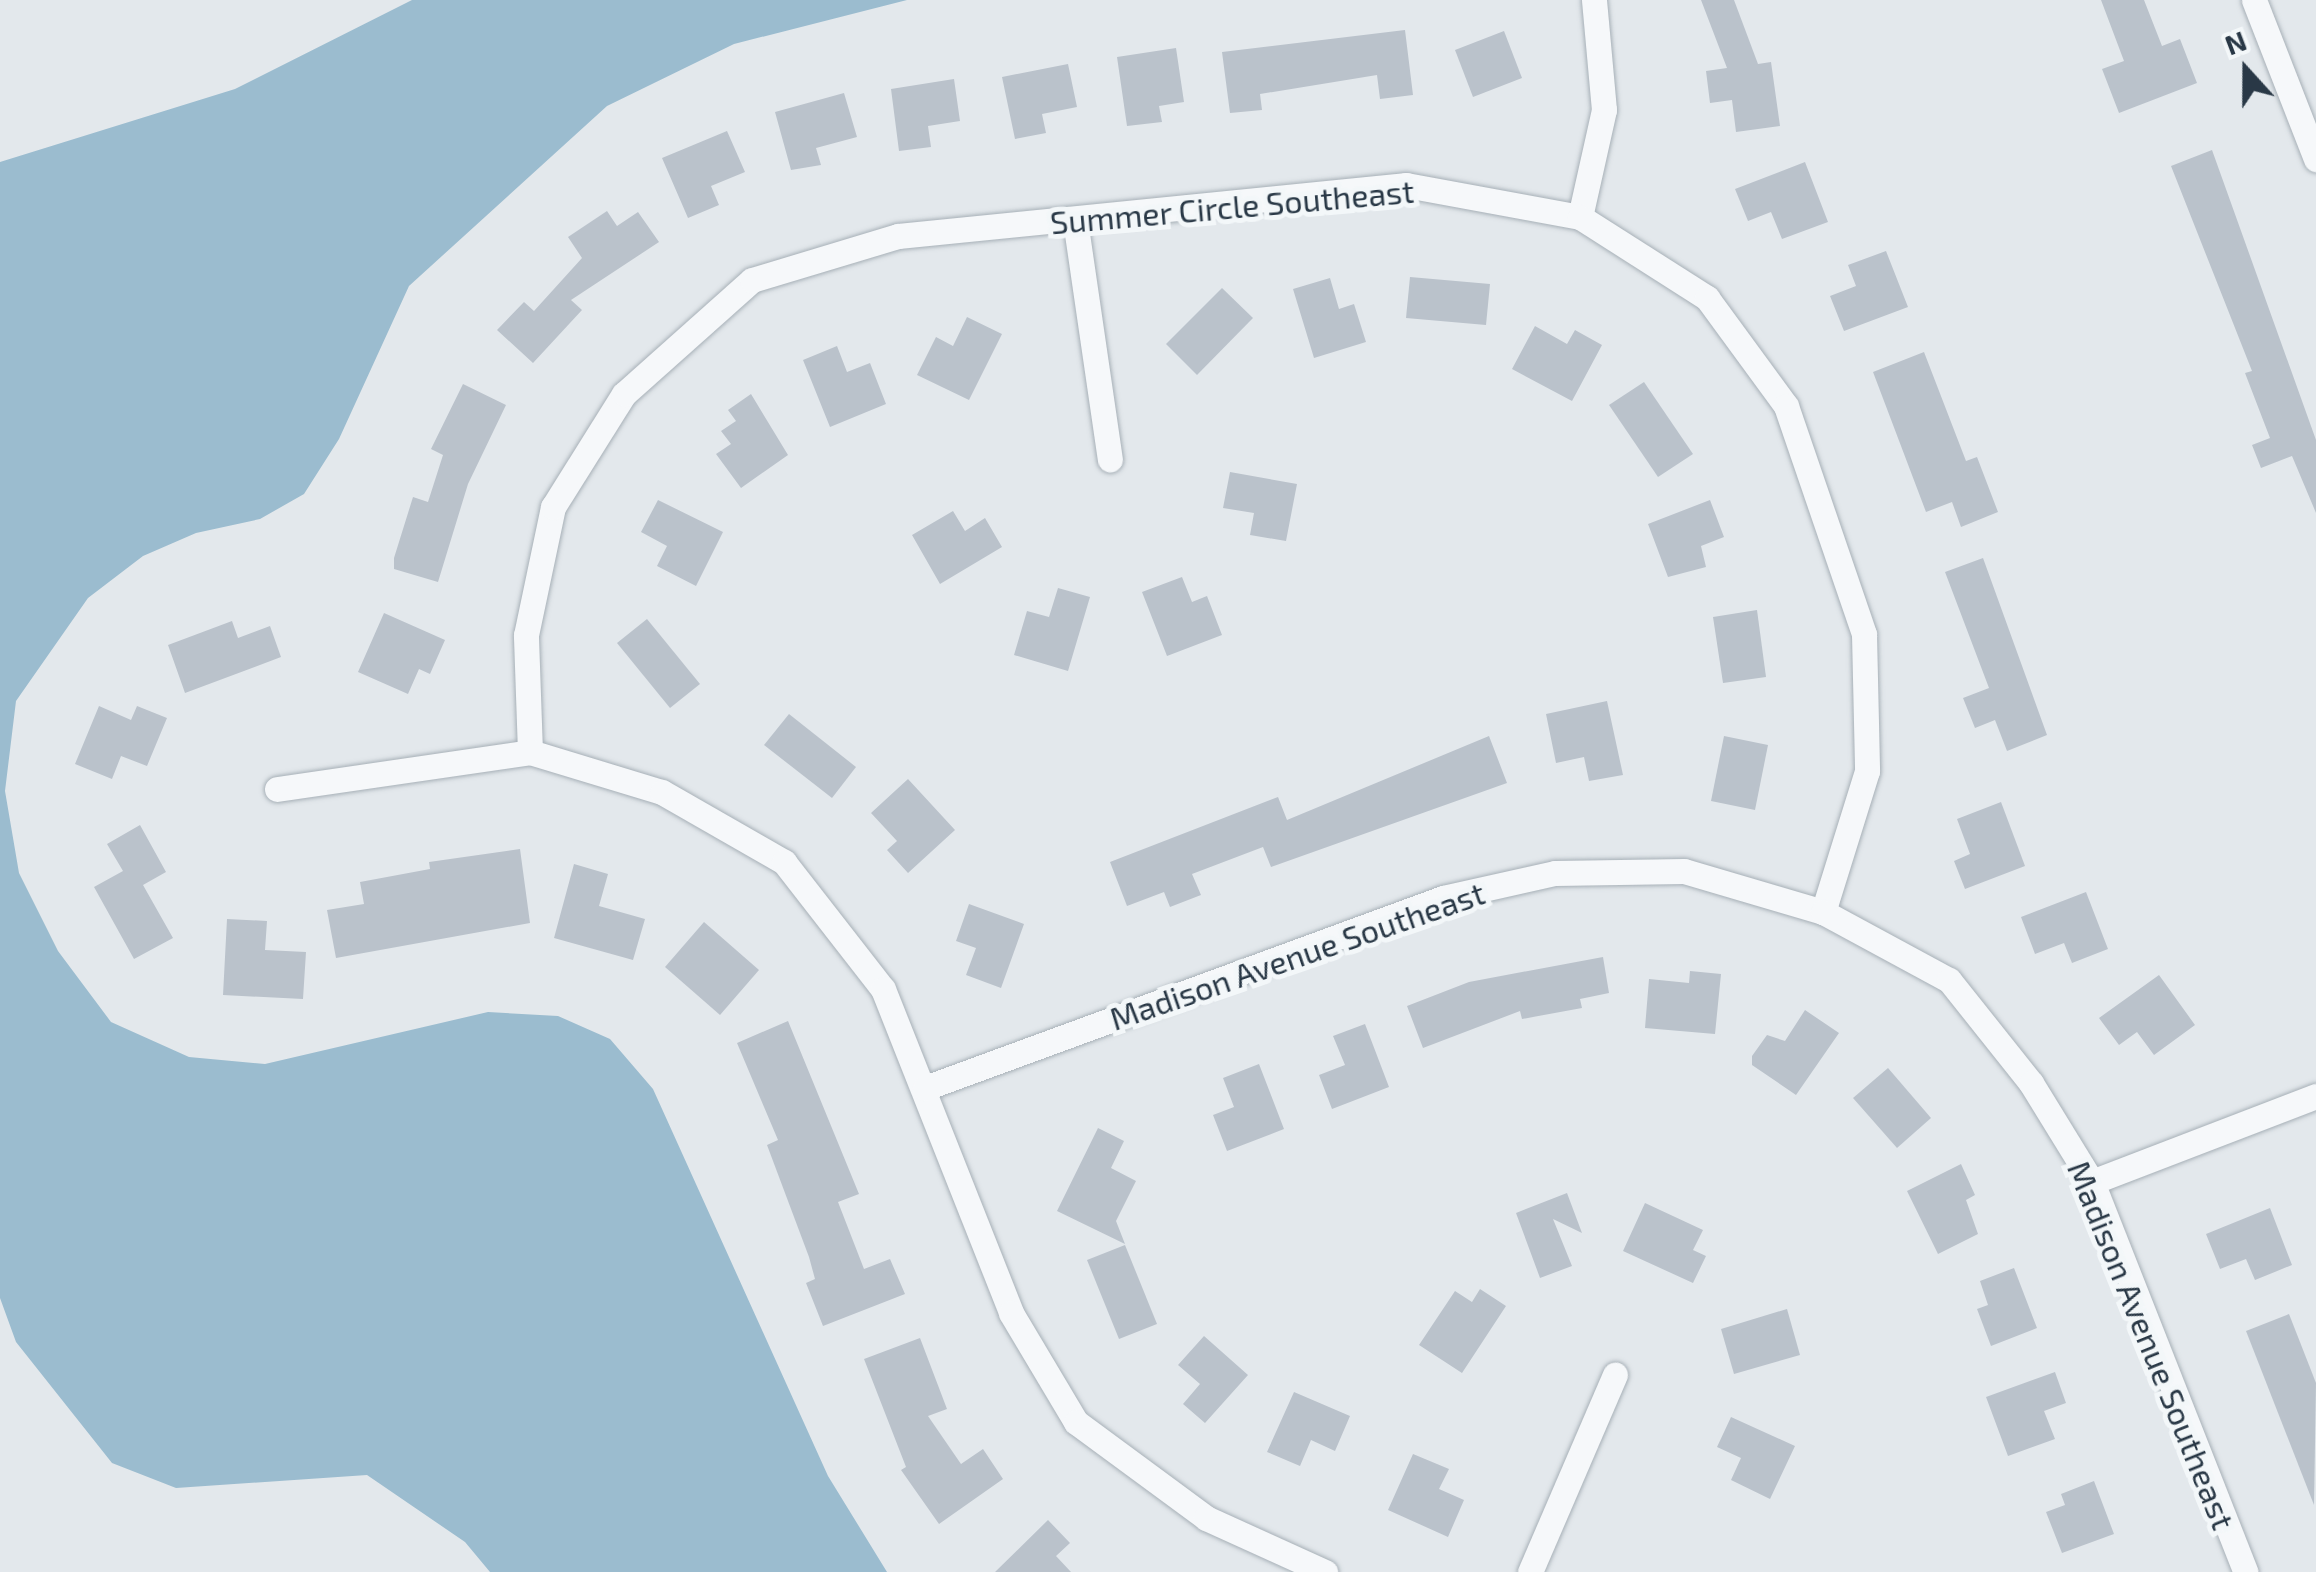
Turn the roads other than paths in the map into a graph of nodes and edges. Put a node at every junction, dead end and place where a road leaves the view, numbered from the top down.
1 (1594, 0) edge
2 (2254, 0) edge
3 (2316, 158) edge
4 (1580, 217) junction
5 (1075, 220) junction
6 (1110, 459) dead end
7 (530, 752) junction
8 (277, 789) dead end
9 (1823, 912) junction
10 (925, 1088) junction
11 (2316, 1096) edge
12 (2092, 1182) junction
13 (1615, 1374) dead end
14 (1324, 1572) edge
15 (1530, 1572) edge
16 (2246, 1572) edge

1 - 4 street
2 - 3 street
4 - 5 street, Summer Circle Southeast
4 - 9 street, Summer Circle Southeast
5 - 6 street
5 - 7 street, Summer Circle Southeast
7 - 8 street
7 - 10 street
9 - 10 street, Madison Avenue Southeast
9 - 12 street, Madison Avenue Southeast
10 - 14 street
11 - 12 street
12 - 16 street, Madison Avenue Southeast
13 - 15 street

